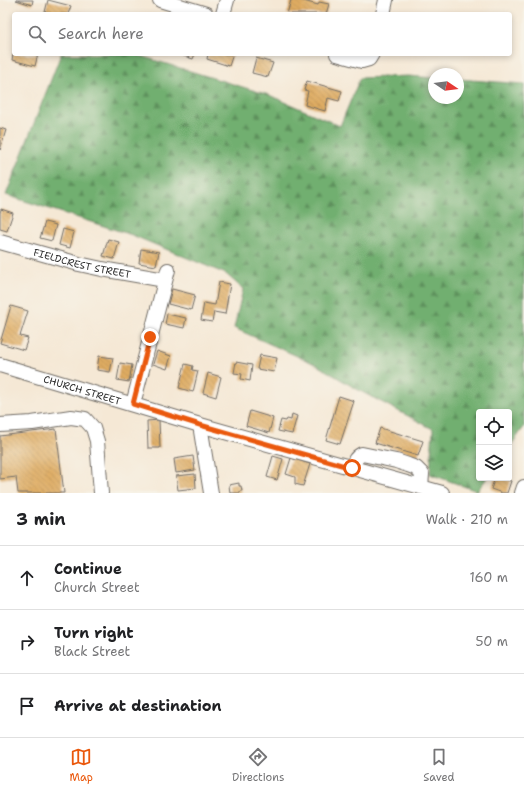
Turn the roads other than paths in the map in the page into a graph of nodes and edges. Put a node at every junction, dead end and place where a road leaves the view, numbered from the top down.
1 (160, 0) edge
2 (228, 0) edge
3 (386, 0) edge
4 (199, 12) edge
5 (224, 12) edge
6 (383, 12) edge
7 (344, 56) edge
8 (371, 56) edge
9 (0, 242) edge
10 (0, 365) edge
11 (133, 404) junction
12 (0, 425) edge
13 (200, 425) junction
14 (380, 457) junction
15 (408, 465) junction
16 (352, 468) junction
17 (375, 474) junction
18 (403, 482) junction
19 (421, 487) junction
20 (524, 487) edge
21 (101, 493) edge
22 (211, 493) edge
23 (442, 493) edge
24 (522, 493) edge

1 - 4 street
2 - 5 street
3 - 6 street
7 - 8 street
9 - 11 street, FIELDCREST STREET
10 - 11 street, CHURCH STREET
11 - 13 street, CHURCH STREET
12 - 21 street
13 - 16 street, CHURCH STREET
13 - 22 street
14 - 15 street
14 - 16 street
14 - 17 street
15 - 18 street
15 - 19 street
16 - 17 street, CHURCH STREET
17 - 18 street, CHURCH STREET
18 - 19 street, CHURCH STREET
19 - 23 street, CHURCH STREET
20 - 24 street

